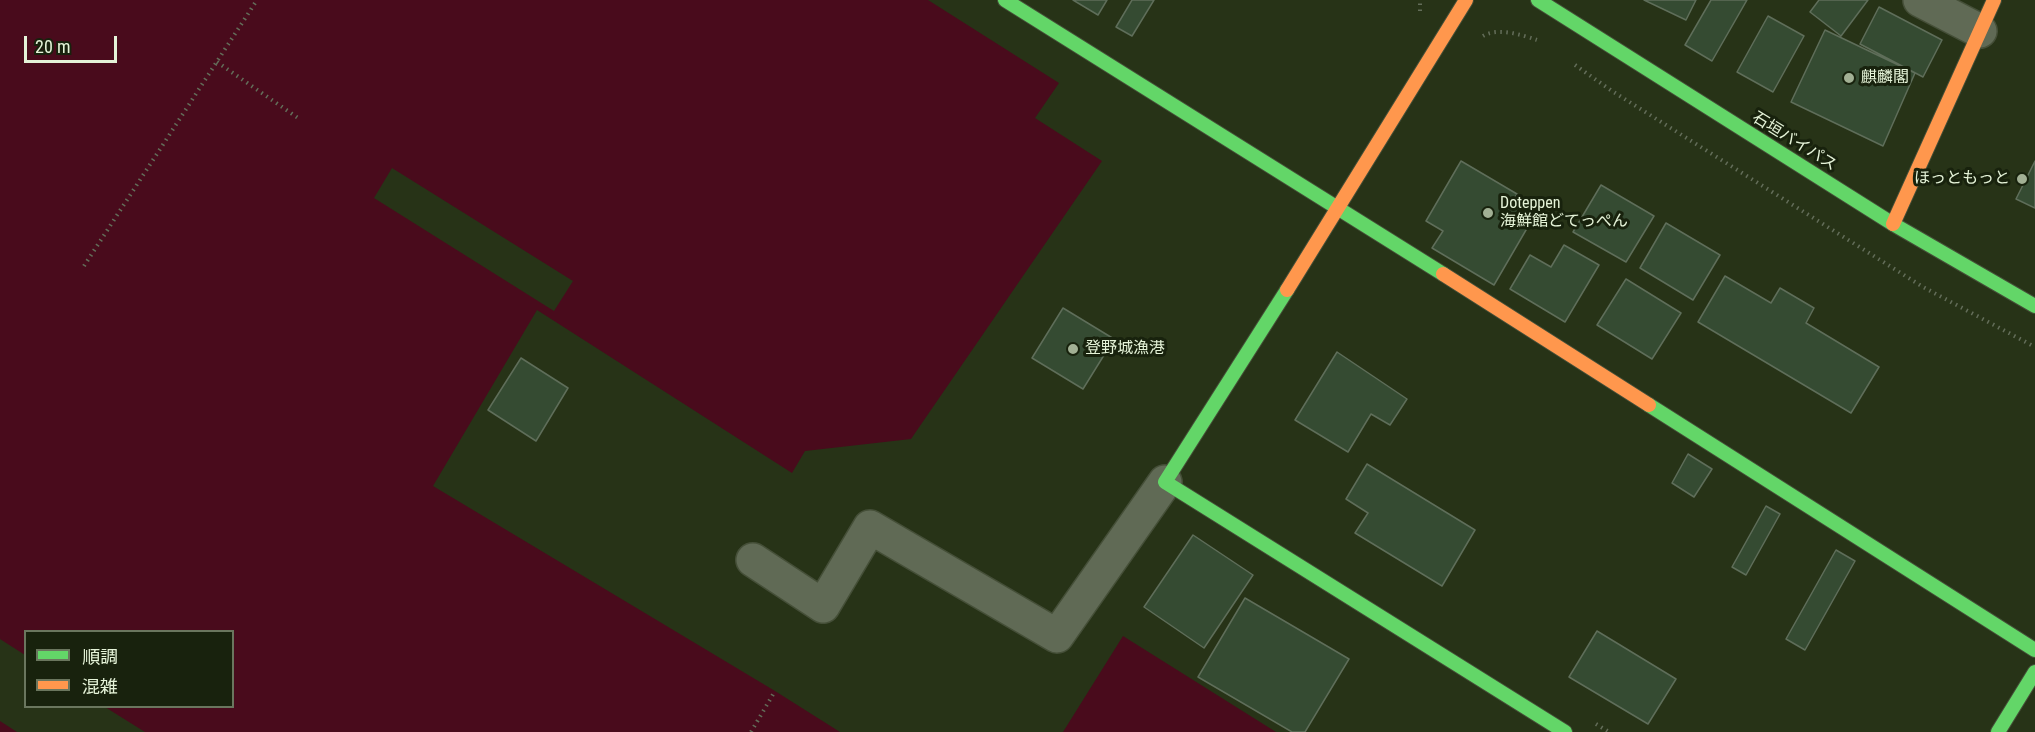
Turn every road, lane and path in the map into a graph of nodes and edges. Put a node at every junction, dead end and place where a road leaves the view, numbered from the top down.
1 (257, 0) edge
2 (1005, 0) edge
3 (1466, 0) edge
4 (1538, 0) edge
5 (1920, 0) edge
6 (1994, 0) edge
7 (1980, 31) junction
8 (1478, 40) dead end
9 (1542, 41) dead end
10 (1568, 60) dead end
11 (217, 62) junction
12 (298, 118) dead end
13 (1338, 209) junction
14 (1893, 224) junction
15 (84, 266) dead end
16 (2035, 306) edge
17 (2035, 346) edge
18 (1164, 482) junction
19 (753, 560) dead end
20 (2035, 650) edge
21 (2035, 672) edge
22 (775, 691) dead end
23 (1589, 720) dead end
24 (751, 732) edge
25 (1566, 732) edge
26 (1609, 732) edge
27 (1998, 732) edge

1 - 11 path
2 - 13 main road
3 - 13 main road
4 - 14 main road, 石垣バイパス
5 - 7 street
6 - 7 main road
7 - 14 main road
8 - 9 path
10 - 17 path
11 - 12 path
11 - 15 path
13 - 18 main road
13 - 20 main road
14 - 16 main road, 石垣バイパス
18 - 19 street
18 - 25 main road
21 - 27 main road
22 - 24 path
23 - 26 path

